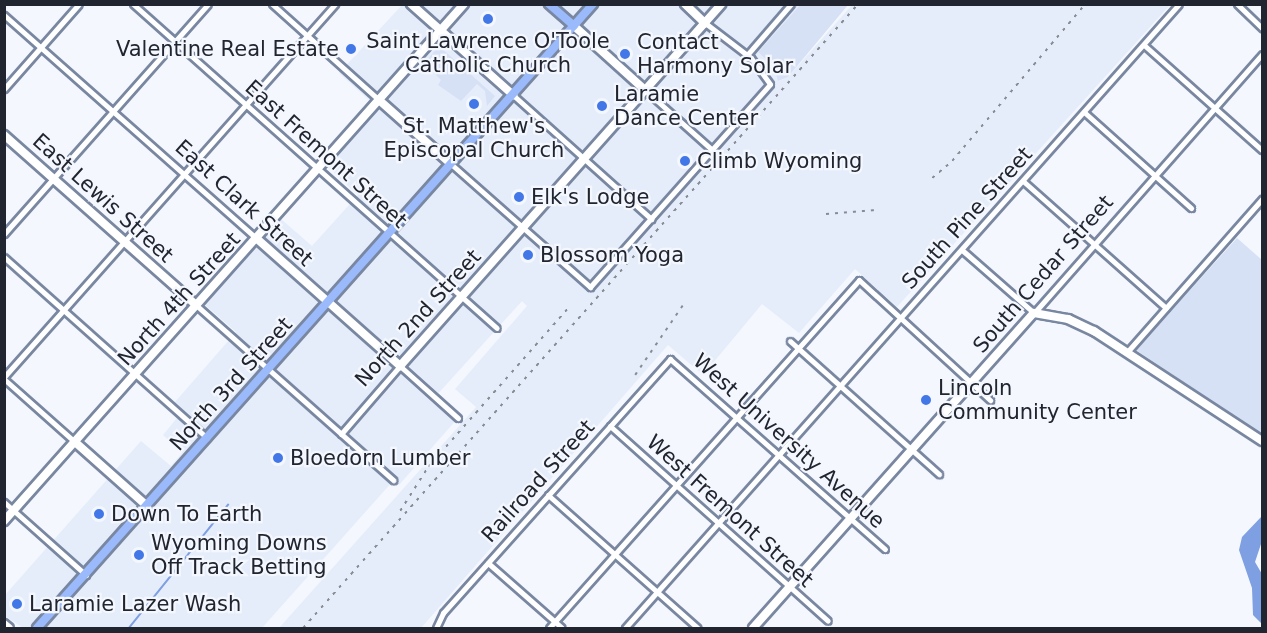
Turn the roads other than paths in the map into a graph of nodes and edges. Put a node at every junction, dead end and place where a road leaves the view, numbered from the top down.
1 (80, 4) edge
2 (134, 4) edge
3 (208, 4) edge
4 (272, 4) edge
5 (335, 4) edge
6 (411, 4) edge
7 (464, 4) edge
8 (549, 4) edge
9 (593, 4) edge
10 (685, 4) edge
11 (721, 4) edge
12 (791, 4) edge
13 (1179, 4) edge
14 (1237, 4) edge
15 (4, 15) edge
16 (705, 22) junction
17 (574, 27) junction
18 (1263, 28) edge
19 (441, 31) junction
20 (307, 36) junction
21 (175, 42) junction
22 (1144, 45) junction
23 (41, 48) junction
24 (1263, 54) edge
25 (747, 55) junction
26 (4, 89) edge
27 (645, 90) junction
28 (513, 95) junction
29 (379, 100) junction
30 (246, 105) junction
31 (1215, 108) junction
32 (113, 112) junction
33 (1084, 112) junction
34 (4, 135) edge
35 (712, 150) junction
36 (1263, 150) edge
37 (584, 159) junction
38 (452, 164) junction
39 (318, 169) junction
40 (184, 175) junction
41 (1155, 176) junction
42 (54, 178) junction
43 (1023, 181) junction
44 (1263, 199) edge
45 (1191, 208) dead end
46 (651, 219) junction
47 (523, 227) junction
48 (390, 233) junction
49 (4, 234) edge
50 (256, 238) junction
51 (125, 242) junction
52 (1094, 244) junction
53 (962, 250) junction
54 (4, 257) edge
55 (462, 296) junction
56 (328, 302) junction
57 (196, 305) junction
58 (1166, 308) junction
59 (64, 310) junction
60 (1035, 313) junction
61 (900, 318) junction
62 (497, 328) dead end
63 (790, 341) dead end
64 (798, 349) junction
65 (1128, 351) junction
66 (670, 359) joint
67 (400, 366) junction
68 (269, 369) junction
69 (135, 374) junction
70 (4, 378) edge
71 (972, 382) junction
72 (841, 387) junction
73 (990, 400) dead end
74 (737, 417) junction
75 (458, 418) dead end
76 (610, 426) junction
77 (341, 434) junction
78 (207, 438) junction
79 (1263, 441) edge
80 (75, 442) junction
81 (912, 450) junction
82 (780, 455) junction
83 (939, 474) dead end
84 (393, 480) dead end
85 (677, 485) junction
86 (548, 495) junction
87 (4, 502) edge
88 (147, 506) junction
89 (14, 511) junction
90 (851, 519) junction
91 (4, 521) edge
92 (718, 523) junction
93 (885, 549) dead end
94 (616, 555) junction
95 (488, 562) junction
96 (86, 575) junction
97 (790, 587) junction
98 (657, 592) junction
99 (828, 621) dead end
100 (555, 622) junction
101 (4, 624) edge
102 (9, 628) edge
103 (37, 628) edge
104 (436, 628) edge
105 (549, 628) edge
106 (562, 628) edge
107 (624, 628) edge
108 (698, 628) edge
109 (753, 628) edge

1 - 23 street
2 - 21 street, East Fremont Street
3 - 21 street
4 - 20 street
5 - 20 street
6 - 19 street
7 - 19 street, North 4th Street
8 - 17 main road
9 - 17 main road, North 3rd Street
10 - 16 street
11 - 16 street, North 2nd Street
12 - 25 street
13 - 22 street, South Pine Street
14 - 18 street
15 - 23 street, East Clark Street
16 - 25 street
16 - 27 street, North 2nd Street
17 - 27 street
17 - 28 main road, North 3rd Street
19 - 28 street
19 - 29 street, North 4th Street
20 - 29 street
20 - 30 street
21 - 30 street, East Fremont Street
21 - 32 street
22 - 31 street
22 - 33 street, South Pine Street
23 - 26 street
23 - 32 street, East Clark Street
24 - 31 street, South Cedar Street
25 - 35 street
27 - 35 street
27 - 37 street, North 2nd Street
28 - 37 street
28 - 38 main road, North 3rd Street
29 - 38 street
29 - 39 street, North 4th Street
30 - 39 street, East Fremont Street
30 - 40 street
31 - 36 street
31 - 41 street, South Cedar Street
32 - 40 street, East Clark Street
32 - 42 street
33 - 41 street
33 - 43 street, South Pine Street
34 - 42 street, East Lewis Street
35 - 46 street
37 - 46 street
37 - 47 street, North 2nd Street
38 - 47 street
38 - 48 main road, North 3rd Street
39 - 48 street, East Fremont Street
39 - 50 street, North 4th Street
40 - 50 street, East Clark Street
40 - 51 street
41 - 45 street
41 - 52 street, South Cedar Street
42 - 49 street
42 - 51 street, East Lewis Street
43 - 52 street
43 - 53 street, South Pine Street
44 - 58 street
46 - 47 street
47 - 55 street, North 2nd Street
48 - 55 street, East Fremont Street
48 - 56 main road, North 3rd Street
50 - 56 street, East Clark Street
50 - 57 street, North 4th Street
51 - 57 street, East Lewis Street
51 - 59 street
52 - 58 street
52 - 60 street, South Cedar Street
53 - 60 street
53 - 61 street, South Pine Street
54 - 59 street
55 - 62 street, East Fremont Street
55 - 67 street, North 2nd Street
56 - 67 street, East Clark Street
56 - 68 main road, North 3rd Street
57 - 68 street, East Lewis Street
57 - 69 street, North 4th Street
58 - 65 street
59 - 69 street
59 - 70 street
60 - 65 street
60 - 71 street, South Cedar Street
61 - 64 street
61 - 71 street
61 - 72 street, South Pine Street
63 - 64 street
64 - 72 street
64 - 74 street
65 - 79 street
66 - 74 street, West University Avenue
66 - 76 street, Railroad Street
67 - 75 street, East Clark Street
67 - 77 street, North 2nd Street
68 - 77 street, East Lewis Street
68 - 78 main road, North 3rd Street
69 - 78 street
69 - 80 street, North 4th Street
70 - 80 street
71 - 73 street
71 - 81 street, South Cedar Street
72 - 81 street
72 - 82 street, South Pine Street
74 - 82 street, West University Avenue
74 - 85 street
76 - 85 street, West Fremont Street
76 - 86 street, Railroad Street
77 - 84 street, East Lewis Street
78 - 88 main road, North 3rd Street
80 - 88 street
80 - 89 street, North 4th Street
81 - 83 street
81 - 90 street, South Cedar Street
82 - 90 street, West University Avenue
82 - 92 street, South Pine Street
85 - 92 street, West Fremont Street
85 - 94 street
86 - 94 street
86 - 95 street, Railroad Street
87 - 89 street
88 - 96 main road, North 3rd Street
89 - 91 street, North 4th Street
89 - 96 street
90 - 93 street, West University Avenue
90 - 97 street, South Cedar Street
92 - 97 street, West Fremont Street
92 - 98 street, South Pine Street
94 - 98 street
94 - 100 street
95 - 100 street
95 - 104 street, Railroad Street
96 - 103 main road, North 3rd Street
97 - 99 street, West Fremont Street
97 - 109 street, South Cedar Street
98 - 107 street, South Pine Street
98 - 108 street
100 - 105 street
100 - 106 street
101 - 102 street

